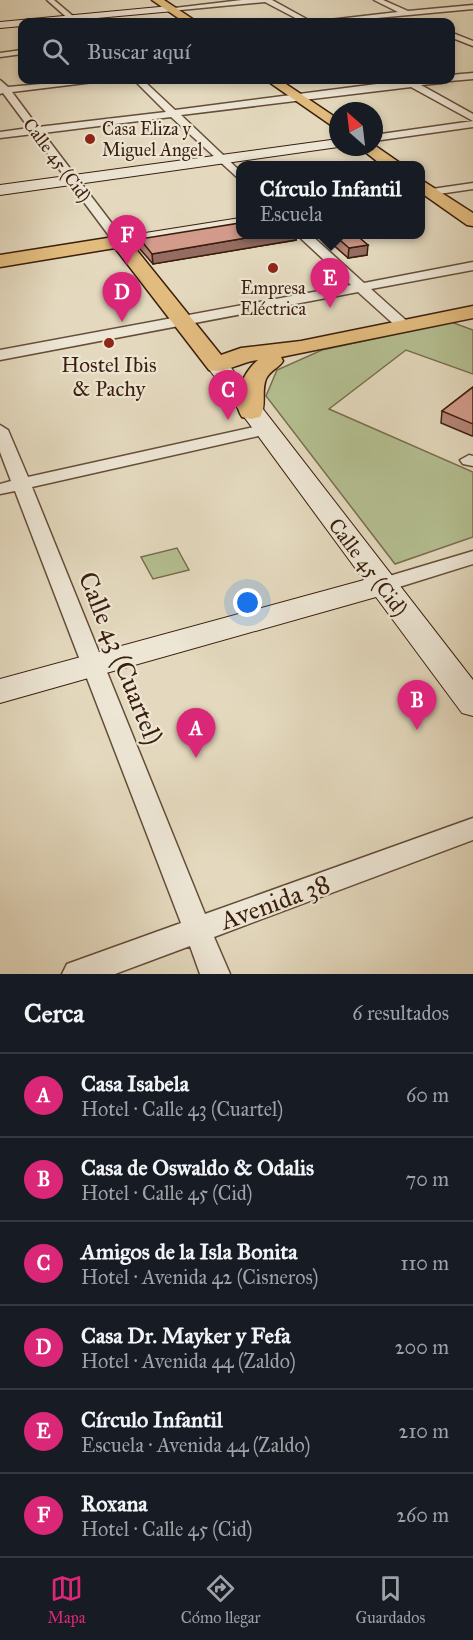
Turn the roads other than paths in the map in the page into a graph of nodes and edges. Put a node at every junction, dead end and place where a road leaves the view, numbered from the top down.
1 (50, 0) edge
2 (157, 0) edge
3 (266, 0) edge
4 (377, 0) edge
5 (473, 7) edge
6 (170, 9) junction
7 (407, 13) junction
8 (71, 18) edge
9 (91, 18) edge
10 (184, 18) edge
11 (300, 18) edge
12 (356, 18) edge
13 (418, 18) edge
14 (18, 23) edge
15 (0, 25) edge
16 (455, 36) edge
17 (473, 38) edge
18 (462, 39) junction
19 (455, 40) edge
20 (473, 44) edge
21 (18, 53) edge
22 (0, 55) edge
23 (473, 76) edge
24 (455, 78) edge
25 (54, 84) edge
26 (142, 84) edge
27 (278, 84) edge
28 (389, 84) edge
29 (414, 84) edge
30 (2, 88) edge
31 (297, 98) junction
32 (172, 113) junction
33 (473, 118) edge
34 (329, 120) edge
35 (473, 124) edge
36 (35, 130) junction
37 (0, 135) edge
38 (383, 137) edge
39 (329, 144) edge
40 (222, 160) junction
41 (236, 173) edge
42 (72, 180) junction
43 (473, 186) edge
44 (0, 190) edge
45 (425, 190) edge
46 (425, 191) edge
47 (473, 221) edge
48 (236, 225) edge
49 (307, 239) edge
50 (120, 242) junction
51 (0, 261) edge
52 (473, 266) edge
53 (359, 287) junction
54 (473, 312) edge
55 (404, 326) junction
56 (189, 328) junction
57 (0, 355) edge
58 (266, 356) junction
59 (217, 365) junction
60 (257, 421) junction
61 (0, 430) edge
62 (11, 486) edge
63 (473, 557) edge
64 (383, 585) junction
65 (93, 665) junction
66 (0, 691) edge
67 (473, 704) edge
68 (473, 829) edge
69 (198, 930) junction
70 (77, 974) edge
71 (215, 974) edge

1 - 8 street
2 - 6 main road
3 - 6 street
3 - 11 street
4 - 7 street
5 - 7 street
6 - 9 main road
6 - 10 main road
7 - 12 street
7 - 13 street
14 - 15 main road
16 - 18 street
17 - 18 street
18 - 19 street
18 - 20 street
21 - 22 street
23 - 24 street
25 - 30 street
26 - 32 street
27 - 31 main road
28 - 31 street
29 - 33 street
30 - 36 street, Calle 45 (Cid)
31 - 32 street
31 - 34 main road
32 - 36 street
32 - 40 street
35 - 38 street
36 - 37 street
36 - 42 street, Calle 45 (Cid)
39 - 40 main road
40 - 41 street
40 - 42 main road
42 - 44 main road
42 - 50 street, Calle 45 (Cid)
43 - 45 street
46 - 47 main road
48 - 50 main road
49 - 53 street
50 - 51 main road
50 - 56 main road, Calle 45 (Cid)
52 - 53 street
53 - 55 street
53 - 56 street
54 - 55 main road
55 - 58 main road
56 - 57 street
56 - 58 main road
56 - 59 main road, Calle 45 (Cid)
58 - 59 main road
58 - 60 main road
59 - 60 main road, Calle 45 (Cid)
60 - 62 street
60 - 64 main road, Calle 45 (Cid)
61 - 62 street, Calle 43 (Cuartel)
62 - 65 street, Calle 43 (Cuartel)
63 - 64 street
64 - 65 main road
64 - 67 main road, Calle 45 (Cid)
65 - 66 main road
65 - 69 street, Calle 43 (Cuartel)
68 - 69 street, Avenida 38
69 - 70 street, Avenida 38
69 - 71 street, Calle 43 (Cuartel)

